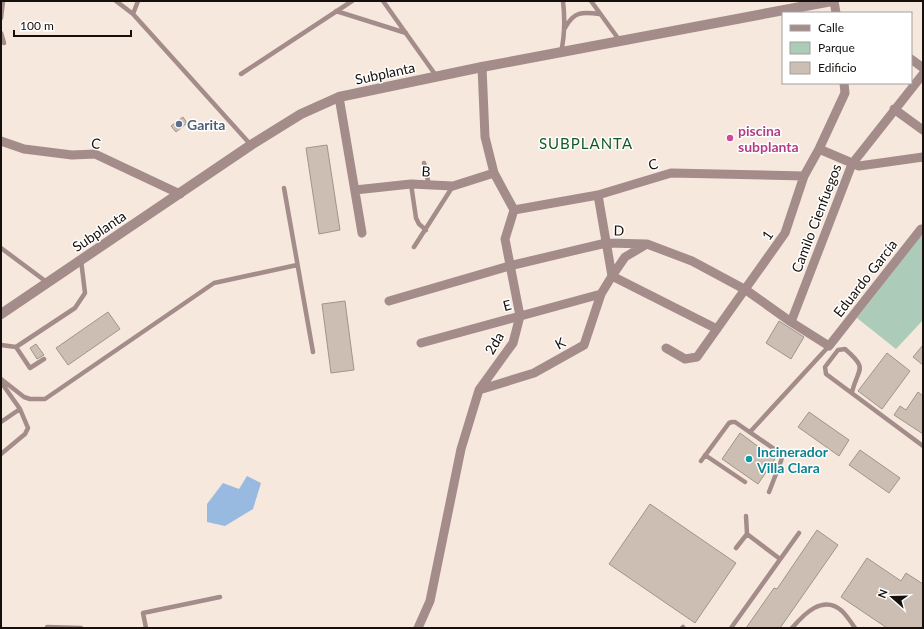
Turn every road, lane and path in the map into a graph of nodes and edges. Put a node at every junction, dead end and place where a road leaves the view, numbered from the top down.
1 (3, 1) edge
2 (116, 1) edge
3 (138, 1) edge
4 (352, 1) edge
5 (383, 1) edge
6 (563, 1) edge
7 (590, 1) edge
8 (833, 1) edge
9 (336, 11) junction
10 (836, 12) edge
11 (133, 14) junction
12 (600, 14) junction
13 (1, 18) edge
14 (564, 28) junction
15 (1, 33) edge
16 (406, 33) junction
17 (620, 41) junction
18 (4, 43) dead end
19 (561, 52) junction
20 (912, 60) edge
21 (482, 67) junction
22 (923, 68) edge
23 (241, 74) dead end
24 (923, 74) edge
25 (437, 77) junction
26 (844, 84) edge
27 (339, 97) junction
28 (894, 109) junction
29 (923, 130) edge
30 (1, 141) edge
31 (251, 145) junction
32 (819, 149) junction
33 (923, 157) edge
34 (424, 163) dead end
35 (852, 164) junction
36 (494, 173) junction
37 (804, 176) junction
38 (411, 184) junction
39 (429, 185) junction
40 (453, 186) junction
41 (284, 188) dead end
42 (355, 190) junction
43 (180, 194) junction
44 (598, 195) junction
45 (514, 210) junction
46 (923, 229) edge
47 (426, 230) junction
48 (362, 234) dead end
49 (606, 244) junction
50 (647, 244) junction
51 (414, 247) dead end
52 (1, 248) edge
53 (81, 260) junction
54 (297, 265) junction
55 (510, 266) junction
56 (612, 276) junction
57 (48, 283) junction
58 (746, 290) junction
59 (600, 294) junction
60 (389, 301) dead end
61 (1, 314) edge
62 (520, 316) junction
63 (791, 322) junction
64 (717, 329) junction
65 (421, 343) dead end
66 (1, 345) edge
67 (829, 346) junction
68 (16, 347) junction
69 (666, 348) dead end
70 (313, 352) dead end
71 (44, 359) dead end
72 (1, 380) edge
73 (479, 390) junction
74 (852, 392) junction
75 (20, 409) junction
76 (1, 422) edge
77 (750, 432) junction
78 (923, 446) edge
79 (1, 454) edge
80 (705, 455) junction
81 (701, 461) dead end
82 (745, 482) dead end
83 (769, 492) dead end
84 (746, 516) dead end
85 (799, 533) dead end
86 (747, 534) junction
87 (736, 548) dead end
88 (780, 559) junction
89 (220, 597) dead end
90 (47, 627) edge
91 (734, 627) edge
92 (81, 628) edge
93 (146, 628) edge
94 (418, 628) edge
95 (792, 628) edge
96 (856, 628) edge

1 - 13 lane
2 - 11 lane
3 - 11 lane
4 - 9 lane
5 - 16 lane
6 - 14 lane
7 - 12 lane
8 - 10 street
8 - 17 street, Subplanta
9 - 16 lane
9 - 23 lane
11 - 31 lane
12 - 14 lane
12 - 17 lane
14 - 19 lane
15 - 18 lane
16 - 25 lane
17 - 19 street, Subplanta
19 - 21 street, Subplanta
20 - 22 street
21 - 25 street, Subplanta
21 - 36 street
24 - 28 street, Camilo Cienfuegos
25 - 27 street, Subplanta
26 - 32 street, 1
27 - 31 street, Subplanta
27 - 42 street
28 - 29 street
28 - 35 street, Camilo Cienfuegos
30 - 43 street, C
31 - 43 street, Subplanta
32 - 35 street
32 - 37 street, 1
33 - 35 street
34 - 39 lane
35 - 63 street, Camilo Cienfuegos
36 - 40 street, B
36 - 45 street
37 - 44 street, C
37 - 58 street, 1
38 - 39 street, B
38 - 42 street, B
38 - 47 lane
39 - 40 street, B
40 - 47 lane
41 - 54 lane
42 - 48 street
43 - 53 street, Subplanta
44 - 45 street, C
44 - 49 street
45 - 55 street, 2da
46 - 67 street, Eduardo García
47 - 51 lane
49 - 50 street, D
49 - 55 street, D
49 - 56 street
50 - 56 street, K
50 - 58 street, D
52 - 57 lane
53 - 57 street, Subplanta
53 - 68 lane
54 - 70 lane
54 - 72 lane
55 - 60 street, D
55 - 62 street, 2da
56 - 59 street, K
56 - 64 street
57 - 61 street, Subplanta
58 - 63 street, D
58 - 64 street, 1
59 - 62 street, E
59 - 73 street, K
62 - 65 street, E
62 - 73 street, 2da
63 - 67 street, D
64 - 69 street, 1
66 - 68 lane
67 - 77 lane
68 - 71 lane
72 - 75 lane
73 - 94 street, 2da
74 - 74 lane
74 - 78 lane
75 - 76 lane
75 - 79 lane
77 - 80 lane
77 - 83 lane
80 - 81 lane
80 - 82 lane
84 - 86 lane
85 - 88 lane
86 - 87 lane
86 - 88 lane
88 - 91 lane
89 - 93 lane
90 - 92 lane
95 - 96 lane

